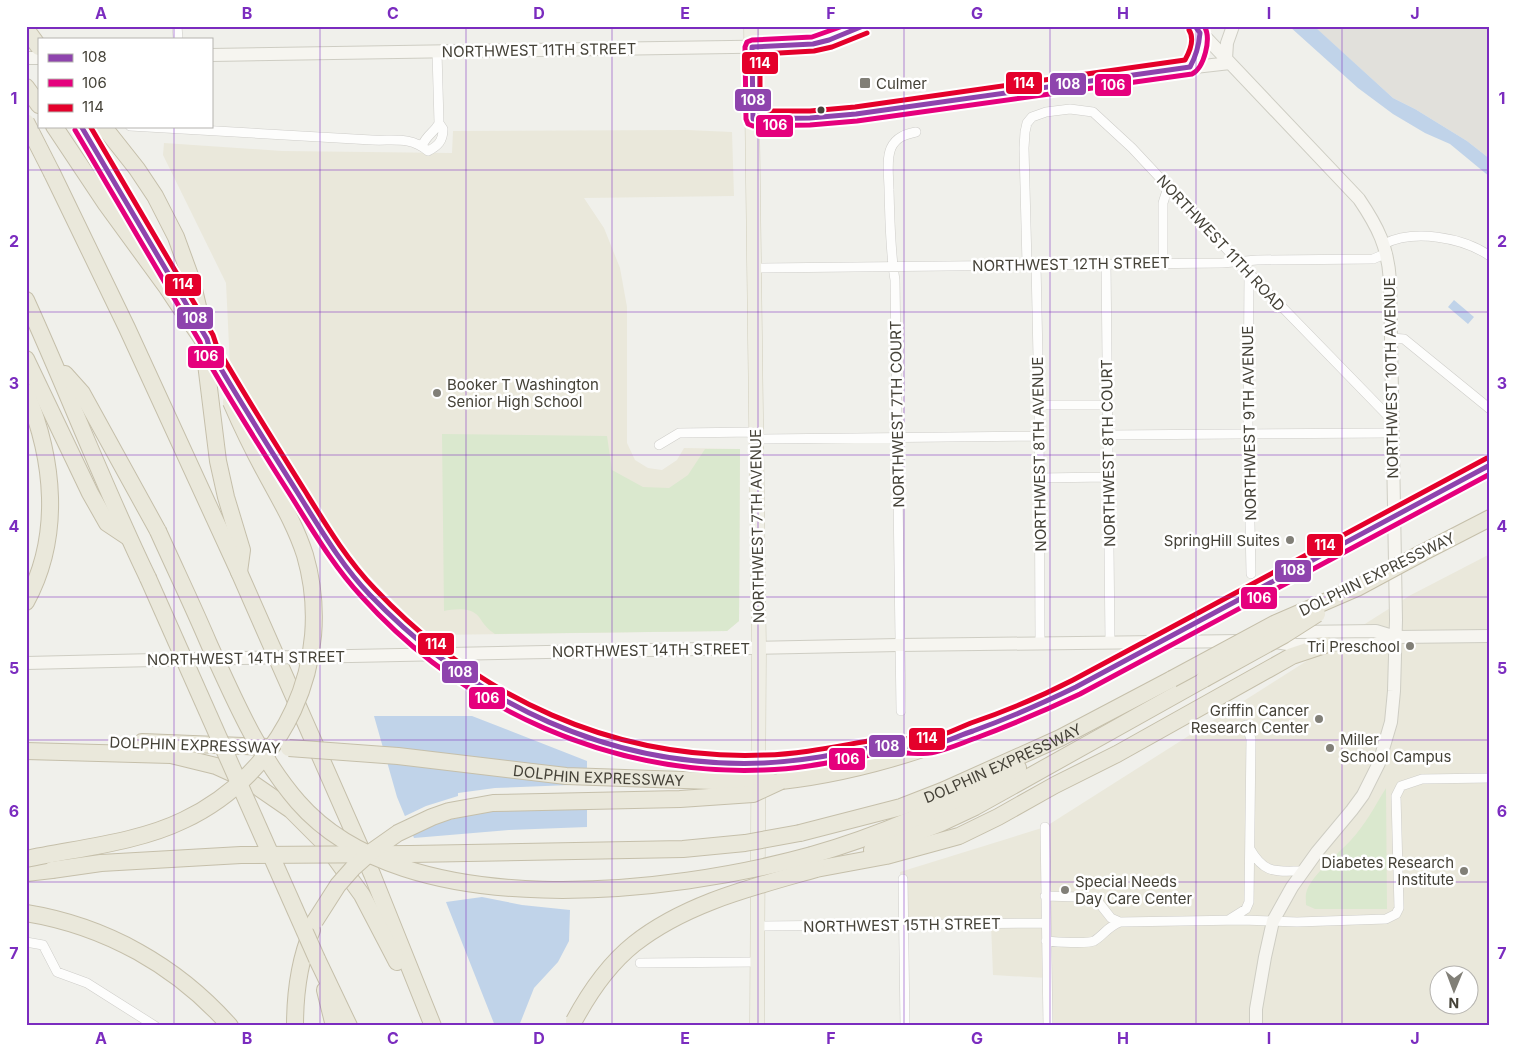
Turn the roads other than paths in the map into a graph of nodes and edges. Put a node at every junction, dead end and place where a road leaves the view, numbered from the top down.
1 (751, 26) edge
2 (864, 26) edge
3 (1233, 26) edge
4 (1198, 29) edge
5 (752, 47) junction
6 (438, 52) junction
7 (212, 55) edge
8 (1228, 61) junction
9 (1190, 67) junction
10 (26, 87) edge
11 (38, 104) edge
12 (1032, 117) joint
13 (752, 119) junction
14 (26, 123) edge
15 (438, 123) junction
16 (55, 128) edge
17 (82, 128) edge
18 (105, 128) edge
19 (164, 128) edge
20 (916, 132) dead end
21 (425, 149) junction
22 (1168, 187) junction
23 (1385, 249) junction
24 (1490, 256) edge
25 (1237, 261) junction
26 (1106, 263) junction
27 (1163, 263) junction
28 (1032, 264) junction
29 (893, 266) junction
30 (754, 268) junction
31 (1249, 273) junction
32 (26, 300) edge
33 (1391, 338) junction
34 (214, 357) junction
35 (26, 360) edge
36 (55, 363) junction
37 (26, 392) edge
38 (1107, 405) junction
39 (1039, 406) junction
40 (1490, 409) edge
41 (1392, 427) junction
42 (1107, 435) junction
43 (1249, 435) junction
44 (756, 436) junction
45 (1039, 436) junction
46 (897, 438) junction
47 (659, 445) dead end
48 (1490, 465) edge
49 (1108, 477) junction
50 (1039, 478) junction
51 (1490, 518) edge
52 (130, 540) junction
53 (239, 572) junction
54 (1251, 574) dead end
55 (1357, 588) junction
56 (26, 602) edge
57 (1490, 636) edge
58 (1396, 637) junction
59 (1276, 641) junction
60 (1110, 642) junction
61 (1040, 644) junction
62 (899, 645) junction
63 (1325, 645) junction
64 (759, 648) junction
65 (26, 662) edge
66 (901, 711) dead end
67 (1246, 725) dead end
68 (1060, 738) junction
69 (26, 742) edge
70 (932, 745) junction
71 (26, 750) edge
72 (1490, 778) edge
73 (781, 782) junction
74 (1045, 827) dead end
75 (1250, 849) junction
76 (26, 859) edge
77 (814, 862) junction
78 (1303, 871) junction
79 (26, 873) edge
80 (903, 879) dead end
81 (1045, 896) junction
82 (26, 913) edge
83 (1228, 920) junction
84 (1273, 921) junction
85 (1120, 922) junction
86 (1046, 923) junction
87 (904, 925) junction
88 (757, 926) junction
89 (1046, 941) junction
90 (26, 942) edge
91 (317, 959) junction
92 (757, 962) junction
93 (640, 963) dead end
94 (415, 979) junction
95 (572, 1023) edge
96 (155, 1026) edge
97 (230, 1026) edge
98 (295, 1026) edge
99 (334, 1026) edge
100 (349, 1026) edge
101 (433, 1026) edge
102 (757, 1026) edge
103 (905, 1026) edge
104 (1048, 1026) edge
105 (1256, 1026) edge

1 - 5 main road, NORTHWEST 7TH AVENUE
2 - 5 street, NORTHWEST 11TH STREET
3 - 8 street
4 - 8 street
4 - 9 street
5 - 6 street, NORTHWEST 11TH STREET
5 - 13 main road, NORTHWEST 7TH AVENUE
6 - 7 street, NORTHWEST 11TH STREET
6 - 15 street
8 - 9 street
8 - 23 street
9 - 13 street
10 - 11 highway
12 - 22 street, NORTHWEST 11TH ROAD
12 - 28 street, NORTHWEST 8TH AVENUE
13 - 30 main road, NORTHWEST 7TH AVENUE
14 - 53 highway, bridge
15 - 21 street
15 - 21 street
16 - 34 highway, bridge
17 - 34 highway, bridge
18 - 53 highway
19 - 21 street
20 - 29 street, NORTHWEST 7TH COURT
22 - 25 street, NORTHWEST 11TH ROAD
22 - 27 street
23 - 24 street, NORTHWEST 12TH STREET
23 - 25 street, NORTHWEST 12TH STREET
23 - 33 street, NORTHWEST 10TH AVENUE
25 - 27 street, NORTHWEST 12TH STREET
25 - 31 street, NORTHWEST 11TH ROAD
26 - 27 street, NORTHWEST 12TH STREET
26 - 28 street, NORTHWEST 12TH STREET
26 - 38 street, NORTHWEST 8TH COURT
28 - 29 street, NORTHWEST 12TH STREET
28 - 39 street, NORTHWEST 8TH AVENUE
29 - 30 street, NORTHWEST 12TH STREET
29 - 46 street, NORTHWEST 7TH COURT
30 - 44 main road, NORTHWEST 7TH AVENUE
31 - 41 street, NORTHWEST 11TH ROAD
31 - 43 street, NORTHWEST 9TH AVENUE
32 - 36 highway
33 - 40 street
33 - 41 street, NORTHWEST 10TH AVENUE
34 - 70 highway, bridge
34 - 76 highway, bridge
35 - 52 highway
36 - 52 highway
36 - 77 highway, bridge
37 - 56 highway
38 - 39 street
38 - 42 street, NORTHWEST 8TH COURT
39 - 45 street, NORTHWEST 8TH AVENUE
41 - 43 street
41 - 58 street, NORTHWEST 10TH AVENUE
42 - 43 street
42 - 49 street, NORTHWEST 8TH COURT
43 - 54 street, NORTHWEST 9TH AVENUE
44 - 46 street
44 - 47 street
44 - 64 main road, NORTHWEST 7TH AVENUE
45 - 46 street
45 - 50 street, NORTHWEST 8TH AVENUE
46 - 62 street, NORTHWEST 7TH COURT
48 - 70 highway, DOLPHIN EXPRESSWAY, bridge
49 - 50 street
49 - 60 street, NORTHWEST 8TH COURT
50 - 61 street, NORTHWEST 8TH AVENUE
51 - 55 highway, DOLPHIN EXPRESSWAY, bridge
52 - 91 highway, bridge
53 - 94 highway
55 - 68 highway, DOLPHIN EXPRESSWAY, bridge
55 - 77 highway, bridge
57 - 58 street, NORTHWEST 14TH STREET
58 - 59 street, NORTHWEST 14TH STREET
58 - 63 street, NORTHWEST 14TH STREET
58 - 78 street, NORTHWEST 10TH AVENUE
59 - 60 street, NORTHWEST 14TH STREET
59 - 63 street, NORTHWEST 14TH STREET
60 - 61 street, NORTHWEST 14TH STREET
61 - 62 street, NORTHWEST 14TH STREET
62 - 64 street, NORTHWEST 14TH STREET
62 - 66 street, NORTHWEST 7TH COURT
63 - 77 highway
64 - 65 street, NORTHWEST 14TH STREET, bridge
64 - 88 main road, NORTHWEST 7TH AVENUE
67 - 75 street
68 - 77 highway
68 - 79 highway, DOLPHIN EXPRESSWAY, bridge
69 - 73 highway, DOLPHIN EXPRESSWAY, bridge
70 - 73 highway, DOLPHIN EXPRESSWAY
71 - 94 highway
72 - 84 street
73 - 98 highway, bridge
74 - 81 street
75 - 78 street
75 - 83 street
77 - 95 highway, bridge
78 - 84 street
80 - 87 street
81 - 85 street
81 - 86 street
82 - 97 highway
83 - 84 street
83 - 85 street
84 - 105 street
85 - 89 street
86 - 87 street, NORTHWEST 15TH STREET
86 - 89 street
87 - 88 street, NORTHWEST 15TH STREET
87 - 103 street
88 - 92 main road, NORTHWEST 7TH AVENUE
89 - 104 street
90 - 96 street
91 - 99 highway
91 - 100 highway
92 - 93 street
92 - 102 main road, NORTHWEST 7TH AVENUE
94 - 101 highway

